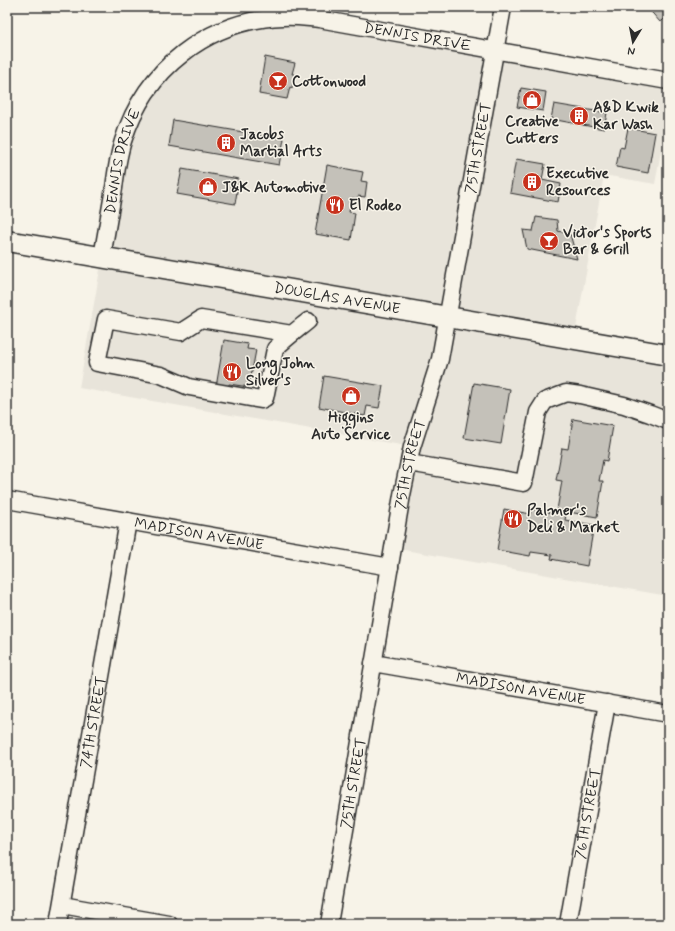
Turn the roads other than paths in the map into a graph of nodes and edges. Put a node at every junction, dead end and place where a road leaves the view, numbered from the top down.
1 (503, 7) edge
2 (495, 50) junction
3 (668, 80) edge
4 (7, 241) edge
5 (102, 257) junction
6 (447, 317) junction
7 (308, 321) dead end
8 (292, 334) junction
9 (668, 355) edge
10 (668, 421) edge
11 (409, 462) junction
12 (7, 500) edge
13 (128, 521) junction
14 (390, 567) junction
15 (374, 663) junction
16 (607, 703) junction
17 (668, 714) edge
18 (62, 905) junction
19 (58, 924) edge
20 (169, 924) edge
21 (329, 924) edge
22 (568, 924) edge

1 - 2 street, 75TH STREET
2 - 3 street, DENNIS DRIVE
2 - 5 street, DENNIS DRIVE
2 - 6 street, 75TH STREET
4 - 5 main road, DOUGLAS AVENUE
5 - 6 main road, DOUGLAS AVENUE
6 - 9 main road, DOUGLAS AVENUE
6 - 11 street, 75TH STREET
7 - 8 street
8 - 8 street
10 - 11 street
11 - 14 street, 75TH STREET
12 - 13 street, MADISON AVENUE
13 - 14 street, MADISON AVENUE
13 - 18 street, 74TH STREET
14 - 15 street, 75TH STREET
15 - 16 street, MADISON AVENUE
15 - 21 street, 75TH STREET
16 - 17 street, MADISON AVENUE
16 - 22 street, 76TH STREET
18 - 19 street, 74TH STREET
18 - 20 street

